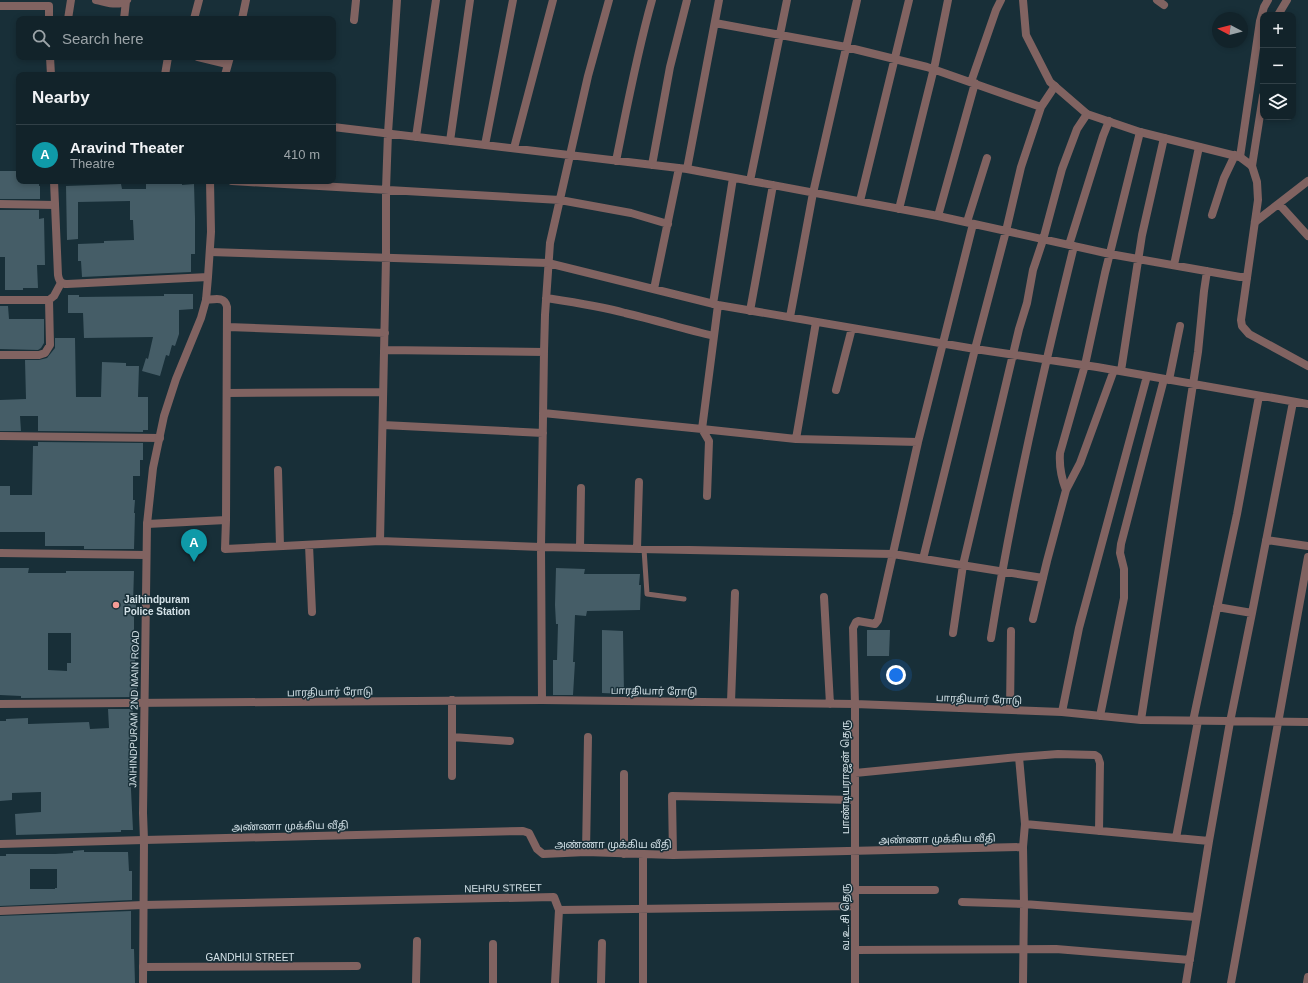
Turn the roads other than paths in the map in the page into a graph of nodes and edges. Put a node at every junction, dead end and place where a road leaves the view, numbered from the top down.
1 (71, 0) edge
2 (96, 0) edge
3 (127, 0) edge
4 (199, 0) edge
5 (246, 0) edge
6 (356, 0) edge
7 (397, 0) edge
8 (436, 0) edge
9 (470, 0) edge
10 (513, 0) edge
11 (553, 0) edge
12 (609, 0) edge
13 (652, 0) edge
14 (687, 0) edge
15 (719, 0) edge
16 (787, 0) edge
17 (856, 0) edge
18 (909, 0) edge
19 (948, 0) edge
20 (1001, 0) edge
21 (1023, 0) edge
22 (1157, 0) edge
23 (1268, 0) edge
24 (1287, 0) edge
25 (49, 3) edge
26 (1164, 5) dead end
27 (0, 6) edge
28 (1280, 12) edge
29 (49, 16) edge
30 (68, 16) edge
31 (124, 16) edge
32 (195, 16) edge
33 (243, 16) edge
34 (354, 20) dead end
35 (715, 23) junction
36 (780, 35) junction
37 (846, 47) junction
38 (895, 59) junction
39 (50, 60) edge
40 (168, 60) edge
41 (228, 61) edge
42 (933, 69) junction
43 (51, 72) edge
44 (166, 72) edge
45 (226, 72) edge
46 (973, 83) junction
47 (1052, 91) junction
48 (1041, 107) junction
49 (1087, 114) junction
50 (1260, 115) edge
51 (1109, 121) junction
52 (336, 127) edge
53 (1140, 132) junction
54 (388, 133) junction
55 (416, 137) junction
56 (1164, 138) junction
57 (450, 141) junction
58 (485, 145) junction
59 (1199, 146) junction
60 (514, 148) junction
61 (570, 155) junction
62 (1237, 156) junction
63 (987, 158) dead end
64 (616, 160) junction
65 (652, 165) junction
66 (1252, 166) junction
67 (683, 169) junction
68 (733, 178) junction
69 (750, 181) junction
70 (1308, 181) edge
71 (54, 184) edge
72 (210, 184) edge
73 (290, 184) edge
74 (773, 185) junction
75 (386, 189) junction
76 (813, 193) junction
77 (560, 200) junction
78 (860, 201) junction
79 (0, 204) edge
80 (1279, 204) junction
81 (55, 205) junction
82 (899, 209) junction
83 (1212, 215) dead end
84 (938, 216) junction
85 (1255, 222) junction
86 (970, 223) junction
87 (668, 224) junction
88 (1006, 231) junction
89 (1308, 236) edge
90 (1043, 240) junction
91 (1072, 246) junction
92 (210, 252) junction
93 (1110, 254) junction
94 (386, 258) junction
95 (1138, 259) junction
96 (548, 263) junction
97 (1174, 265) junction
98 (1207, 270) junction
99 (1240, 276) junction
100 (208, 277) junction
101 (61, 283) junction
102 (654, 289) junction
103 (546, 298) junction
104 (0, 300) edge
105 (49, 300) junction
106 (206, 300) junction
107 (716, 305) junction
108 (750, 311) junction
109 (790, 317) junction
110 (816, 322) junction
111 (1180, 326) dead end
112 (228, 327) junction
113 (852, 328) junction
114 (384, 333) junction
115 (714, 336) junction
116 (942, 343) junction
117 (975, 349) junction
118 (384, 350) junction
119 (544, 352) junction
120 (1013, 354) junction
121 (0, 355) edge
122 (1046, 359) junction
123 (1085, 365) junction
124 (1308, 366) edge
125 (1118, 370) junction
126 (1147, 376) junction
127 (1167, 379) junction
128 (1192, 384) junction
129 (836, 390) dead end
130 (383, 392) junction
131 (227, 393) junction
132 (1259, 396) junction
133 (1293, 402) junction
134 (1308, 404) edge
135 (543, 413) junction
136 (383, 425) junction
137 (702, 429) junction
138 (543, 433) junction
139 (0, 436) edge
140 (160, 438) junction
141 (796, 439) junction
142 (918, 442) junction
143 (278, 470) dead end
144 (639, 482) dead end
145 (581, 488) dead end
146 (1066, 490) junction
147 (707, 496) dead end
148 (226, 520) junction
149 (147, 524) junction
150 (1266, 540) junction
151 (380, 541) junction
152 (309, 545) junction
153 (280, 546) junction
154 (1308, 546) edge
155 (541, 547) junction
156 (580, 547) junction
157 (641, 549) junction
158 (0, 553) edge
159 (893, 554) junction
160 (146, 556) junction
161 (1308, 556) edge
162 (923, 559) junction
163 (963, 565) junction
164 (1002, 571) junction
165 (1043, 578) junction
166 (734, 593) dead end
167 (824, 597) dead end
168 (684, 598) dead end
169 (1217, 607) junction
170 (312, 612) dead end
171 (1252, 613) junction
172 (1034, 618) dead end
173 (1011, 631) dead end
174 (953, 633) dead end
175 (991, 638) dead end
176 (452, 700) junction
177 (542, 700) junction
178 (731, 702) junction
179 (0, 704) edge
180 (144, 704) junction
181 (830, 704) junction
182 (855, 704) junction
183 (1010, 710) junction
184 (1062, 712) junction
185 (1100, 716) junction
186 (1140, 720) junction
187 (1196, 721) junction
188 (1230, 722) junction
189 (1278, 722) junction
190 (1308, 722) edge
191 (452, 737) junction
192 (588, 737) dead end
193 (510, 741) dead end
194 (1019, 757) junction
195 (855, 773) junction
196 (624, 774) dead end
197 (452, 776) dead end
198 (854, 800) junction
199 (1025, 824) junction
200 (1100, 831) junction
201 (1176, 838) junction
202 (144, 840) junction
203 (1209, 840) junction
204 (0, 844) edge
205 (1023, 847) junction
206 (855, 850) junction
207 (586, 852) junction
208 (624, 854) junction
209 (643, 855) junction
210 (673, 855) junction
211 (855, 890) junction
212 (935, 890) dead end
213 (962, 902) dead end
214 (1024, 904) junction
215 (143, 906) junction
216 (855, 906) junction
217 (643, 909) junction
218 (559, 910) junction
219 (0, 911) edge
220 (1196, 917) junction
221 (417, 941) dead end
222 (602, 943) dead end
223 (494, 944) dead end
224 (1024, 948) junction
225 (855, 950) junction
226 (1190, 960) junction
227 (357, 966) dead end
228 (143, 967) junction
229 (1308, 977) edge
230 (143, 983) edge
231 (416, 983) edge
232 (493, 983) edge
233 (555, 983) edge
234 (601, 983) edge
235 (643, 983) edge
236 (855, 983) edge
237 (1023, 983) edge
238 (1186, 983) edge
239 (1231, 983) edge
240 (1307, 983) edge

1 - 30 street
2 - 3 street
3 - 31 street
4 - 32 street
5 - 33 street
6 - 34 street
7 - 54 street
8 - 55 street
9 - 57 street
10 - 58 street
11 - 60 street
12 - 61 street
13 - 64 street
14 - 65 street
15 - 35 street
16 - 36 street
17 - 37 street
18 - 38 street
19 - 42 street
20 - 46 street
21 - 47 street
22 - 26 street
23 - 62 street
24 - 28 street
25 - 27 street
25 - 29 street
35 - 36 street
35 - 67 street
36 - 37 street
36 - 69 street
37 - 38 street
37 - 76 street
38 - 42 street
38 - 78 street
39 - 43 street
40 - 44 street
41 - 45 street
42 - 46 street
42 - 82 street
46 - 48 street
46 - 84 street
47 - 48 street
47 - 49 street
48 - 88 street
49 - 51 street
49 - 90 street
50 - 66 street
51 - 53 street
51 - 91 street
52 - 54 street
53 - 56 street
53 - 93 street
54 - 55 street
54 - 75 street
55 - 57 street
56 - 59 street
56 - 95 street
57 - 58 street
58 - 60 street
59 - 62 street
59 - 97 street
60 - 61 street
61 - 64 street
61 - 77 street
62 - 66 street
62 - 83 street
63 - 86 street
64 - 65 street
65 - 67 street
66 - 85 street
67 - 68 street
67 - 87 street
68 - 69 street
68 - 107 street
69 - 74 street
70 - 80 street
71 - 81 street
72 - 92 street, JAIHINDPURAM 2ND MAIN ROAD
73 - 75 street
74 - 76 street
74 - 108 street
75 - 77 street
75 - 94 street
76 - 78 street
76 - 109 street
77 - 87 street
77 - 96 street
78 - 82 street
79 - 81 street
80 - 85 street
80 - 89 street
81 - 101 street
82 - 84 street
84 - 86 street
85 - 99 street
86 - 88 street
86 - 116 street
87 - 102 street
88 - 90 street
88 - 117 street
90 - 91 street
90 - 120 street
91 - 93 street
91 - 122 street
92 - 94 street
92 - 100 street, JAIHINDPURAM 2ND MAIN ROAD
93 - 95 street
93 - 123 street
94 - 96 street
94 - 114 street
95 - 97 street
95 - 125 street
96 - 102 street
96 - 103 street
97 - 98 street
98 - 99 street
98 - 128 street
99 - 124 street
100 - 101 street
100 - 106 street, JAIHINDPURAM 2ND MAIN ROAD
101 - 105 street
102 - 107 street
103 - 115 street
103 - 119 street
104 - 105 street
105 - 121 street
106 - 112 street
106 - 140 street, JAIHINDPURAM 2ND MAIN ROAD
107 - 108 street
107 - 115 street
108 - 109 street
109 - 110 street
110 - 113 street
110 - 141 street
111 - 127 street
112 - 114 street
112 - 131 street
113 - 116 street
113 - 129 street
114 - 118 street
115 - 137 street
116 - 117 street
116 - 142 street
117 - 120 street
117 - 162 street
118 - 119 street
118 - 130 street
119 - 135 street
120 - 122 street
120 - 163 street
122 - 123 street
122 - 164 street
123 - 125 street
123 - 146 street
125 - 126 street
125 - 146 street
126 - 127 street
126 - 184 street
127 - 128 street
127 - 185 street
128 - 132 street
128 - 186 street
130 - 131 street
130 - 136 street
131 - 148 street
132 - 133 street
132 - 169 street
133 - 134 street
133 - 150 street
135 - 137 street
135 - 138 street
136 - 138 street
136 - 151 street
137 - 141 street
137 - 147 street
138 - 155 street
139 - 140 street
140 - 149 street, JAIHINDPURAM 2ND MAIN ROAD
141 - 142 street
142 - 159 street
143 - 153 street
144 - 157 street
145 - 156 street
146 - 165 street
148 - 149 street
148 - 153 street
149 - 160 street, JAIHINDPURAM 2ND MAIN ROAD
150 - 154 street
150 - 171 street
151 - 152 street
151 - 155 street
152 - 153 street
152 - 170 street
155 - 156 street
155 - 177 street
156 - 157 street
157 - 159 street
157 - 168 lane
158 - 160 street
159 - 162 street
159 - 182 street, பாண்டியராஜன் தெரு
160 - 180 street, JAIHINDPURAM 2ND MAIN ROAD
161 - 189 street
162 - 163 street
163 - 164 street
163 - 174 street
164 - 165 street
164 - 175 street
165 - 172 street
166 - 178 street
167 - 181 street
169 - 171 street
169 - 187 street
171 - 188 street
173 - 183 street
176 - 177 street, பாரதியார் ரோடு
176 - 180 street, பாரதியார் ரோடு
176 - 191 street
177 - 178 street, பாரதியார் ரோடு
178 - 181 street, பாரதியார் ரோடு
179 - 180 street, பாரதியார் ரோடு
180 - 202 street, JAIHINDPURAM 2ND MAIN ROAD
181 - 182 street, பாரதியார் ரோடு
182 - 183 street, பாரதியார் ரோடு
182 - 195 street, பாண்டியராஜன் தெரு
183 - 184 street, பாரதியார் ரோடு
184 - 185 street, பாரதியார் ரோடு
185 - 186 street, பாரதியார் ரோடு
186 - 187 street, பாரதியார் ரோடு
187 - 188 street, பாரதியார் ரோடு
187 - 201 street
188 - 189 street, பாரதியார் ரோடு
188 - 203 street
189 - 190 street, பாரதியார் ரோடு
189 - 239 street
191 - 193 street
191 - 197 street
192 - 207 street
194 - 195 street
194 - 199 street
194 - 200 street
195 - 198 street, பாண்டியராஜன் தெரு
196 - 208 street
198 - 206 street, பாண்டியராஜன் தெரு
198 - 210 street
199 - 200 street
199 - 205 street
200 - 201 street
201 - 203 street
202 - 204 street
202 - 207 street, அண்ணா முக்கிய வீதி
202 - 215 street, JAIHINDPURAM 2ND MAIN ROAD
203 - 220 street
205 - 206 street, அண்ணா முக்கிய வீதி
205 - 214 street
206 - 210 street, அண்ணா முக்கிய வீதி
206 - 211 street, வ.உ.சி தெரு
207 - 208 street, அண்ணா முக்கிய வீதி
208 - 209 street, அண்ணா முக்கிய வீதி
209 - 210 street, அண்ணா முக்கிய வீதி
209 - 217 street
211 - 212 street
211 - 216 street, வ.உ.சி தெரு
213 - 214 street
214 - 220 street
214 - 224 street
215 - 218 street, NEHRU STREET
215 - 219 street
215 - 228 street, JAIHINDPURAM 2ND MAIN ROAD
216 - 217 street
216 - 225 street, வ.உ.சி தெரு
217 - 218 street
217 - 235 street
218 - 233 street
220 - 226 street
221 - 231 street
222 - 234 street
223 - 232 street
224 - 225 street
224 - 226 street
224 - 237 street
225 - 236 street, வ.உ.சி தெரு
226 - 238 street
227 - 228 street, GANDHIJI STREET
228 - 230 street, JAIHINDPURAM 2ND MAIN ROAD
229 - 240 street

